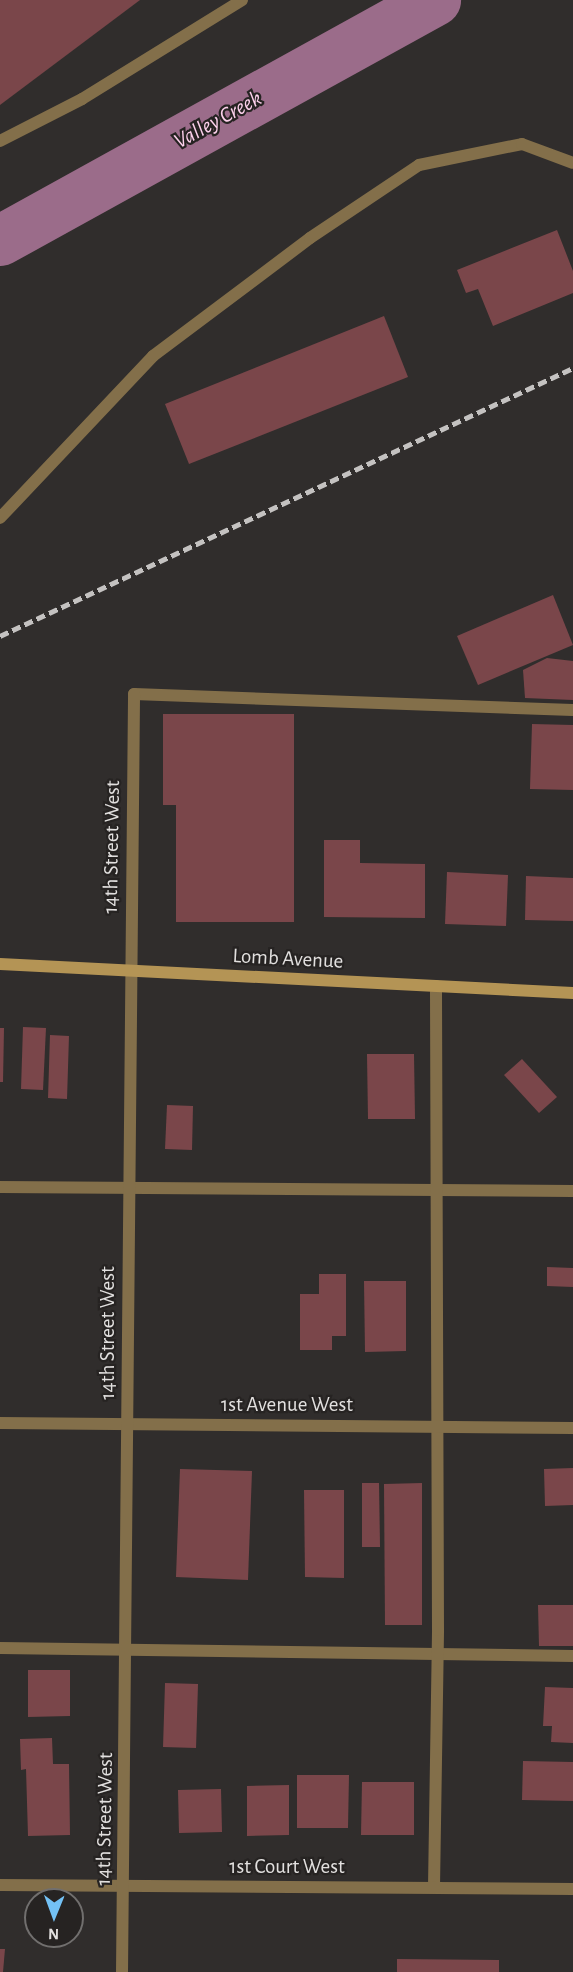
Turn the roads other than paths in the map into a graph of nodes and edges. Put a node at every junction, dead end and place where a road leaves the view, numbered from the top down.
1 (242, 0) edge
2 (0, 141) edge
3 (573, 163) edge
4 (0, 518) edge
5 (573, 710) edge
6 (0, 964) edge
7 (129, 970) junction
8 (436, 986) junction
9 (573, 993) edge
10 (0, 1187) edge
11 (127, 1188) junction
12 (437, 1190) junction
13 (573, 1191) edge
14 (0, 1423) edge
15 (128, 1424) junction
16 (437, 1425) junction
17 (573, 1428) edge
18 (128, 1647) junction
19 (0, 1648) edge
20 (573, 1656) edge
21 (436, 1657) junction
22 (0, 1885) edge
23 (123, 1887) junction
24 (434, 1887) junction
25 (573, 1889) edge
26 (122, 1972) edge

1 - 2 street
3 - 4 street
5 - 7 street, 14th Street West
6 - 7 main road, Lomb Avenue
7 - 8 main road, Lomb Avenue
7 - 11 street, 14th Street West
8 - 9 main road, Lomb Avenue
8 - 12 street
10 - 11 street
11 - 12 street
11 - 15 street, 14th Street West
12 - 13 street
12 - 16 street
14 - 15 street, 1st Avenue West
15 - 16 street, 1st Avenue West
15 - 18 street, 14th Street West
16 - 17 street, 1st Avenue West
16 - 21 street
18 - 19 street
18 - 21 street
18 - 23 street, 14th Street West
20 - 21 street
21 - 24 street
22 - 23 street, 1st Court West
23 - 24 street, 1st Court West
23 - 26 street, 14th Street West
24 - 25 street, 1st Court West

